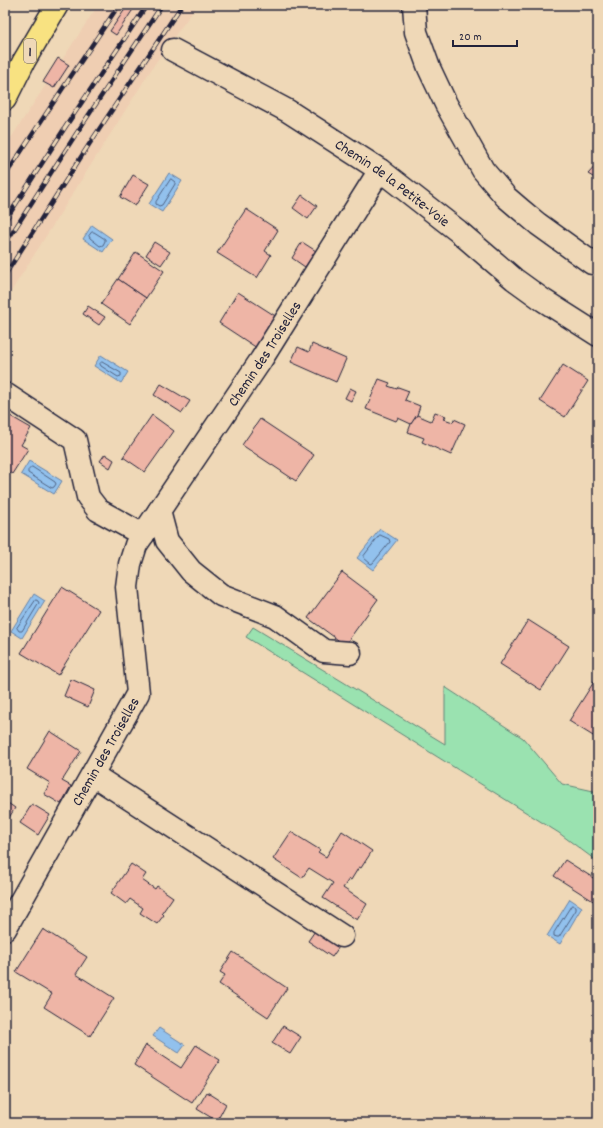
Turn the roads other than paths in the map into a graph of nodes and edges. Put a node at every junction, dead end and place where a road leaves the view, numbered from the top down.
1 (57, 5) edge
2 (414, 5) edge
3 (173, 50) dead end
4 (5, 99) edge
5 (380, 170) junction
6 (598, 264) edge
7 (598, 335) edge
8 (5, 394) edge
9 (159, 511) junction
10 (143, 535) junction
11 (350, 653) dead end
12 (93, 775) junction
13 (5, 929) edge
14 (342, 936) dead end

1 - 4 main road, 1
2 - 6 street
3 - 5 street, Chemin de la Petite-Voie
5 - 7 street, Chemin de la Petite-Voie
5 - 9 street, Chemin des Troiselles
8 - 10 street
9 - 10 street, Chemin des Troiselles
9 - 11 street
10 - 12 street, Chemin des Troiselles
12 - 13 street, Chemin des Troiselles
12 - 14 street

